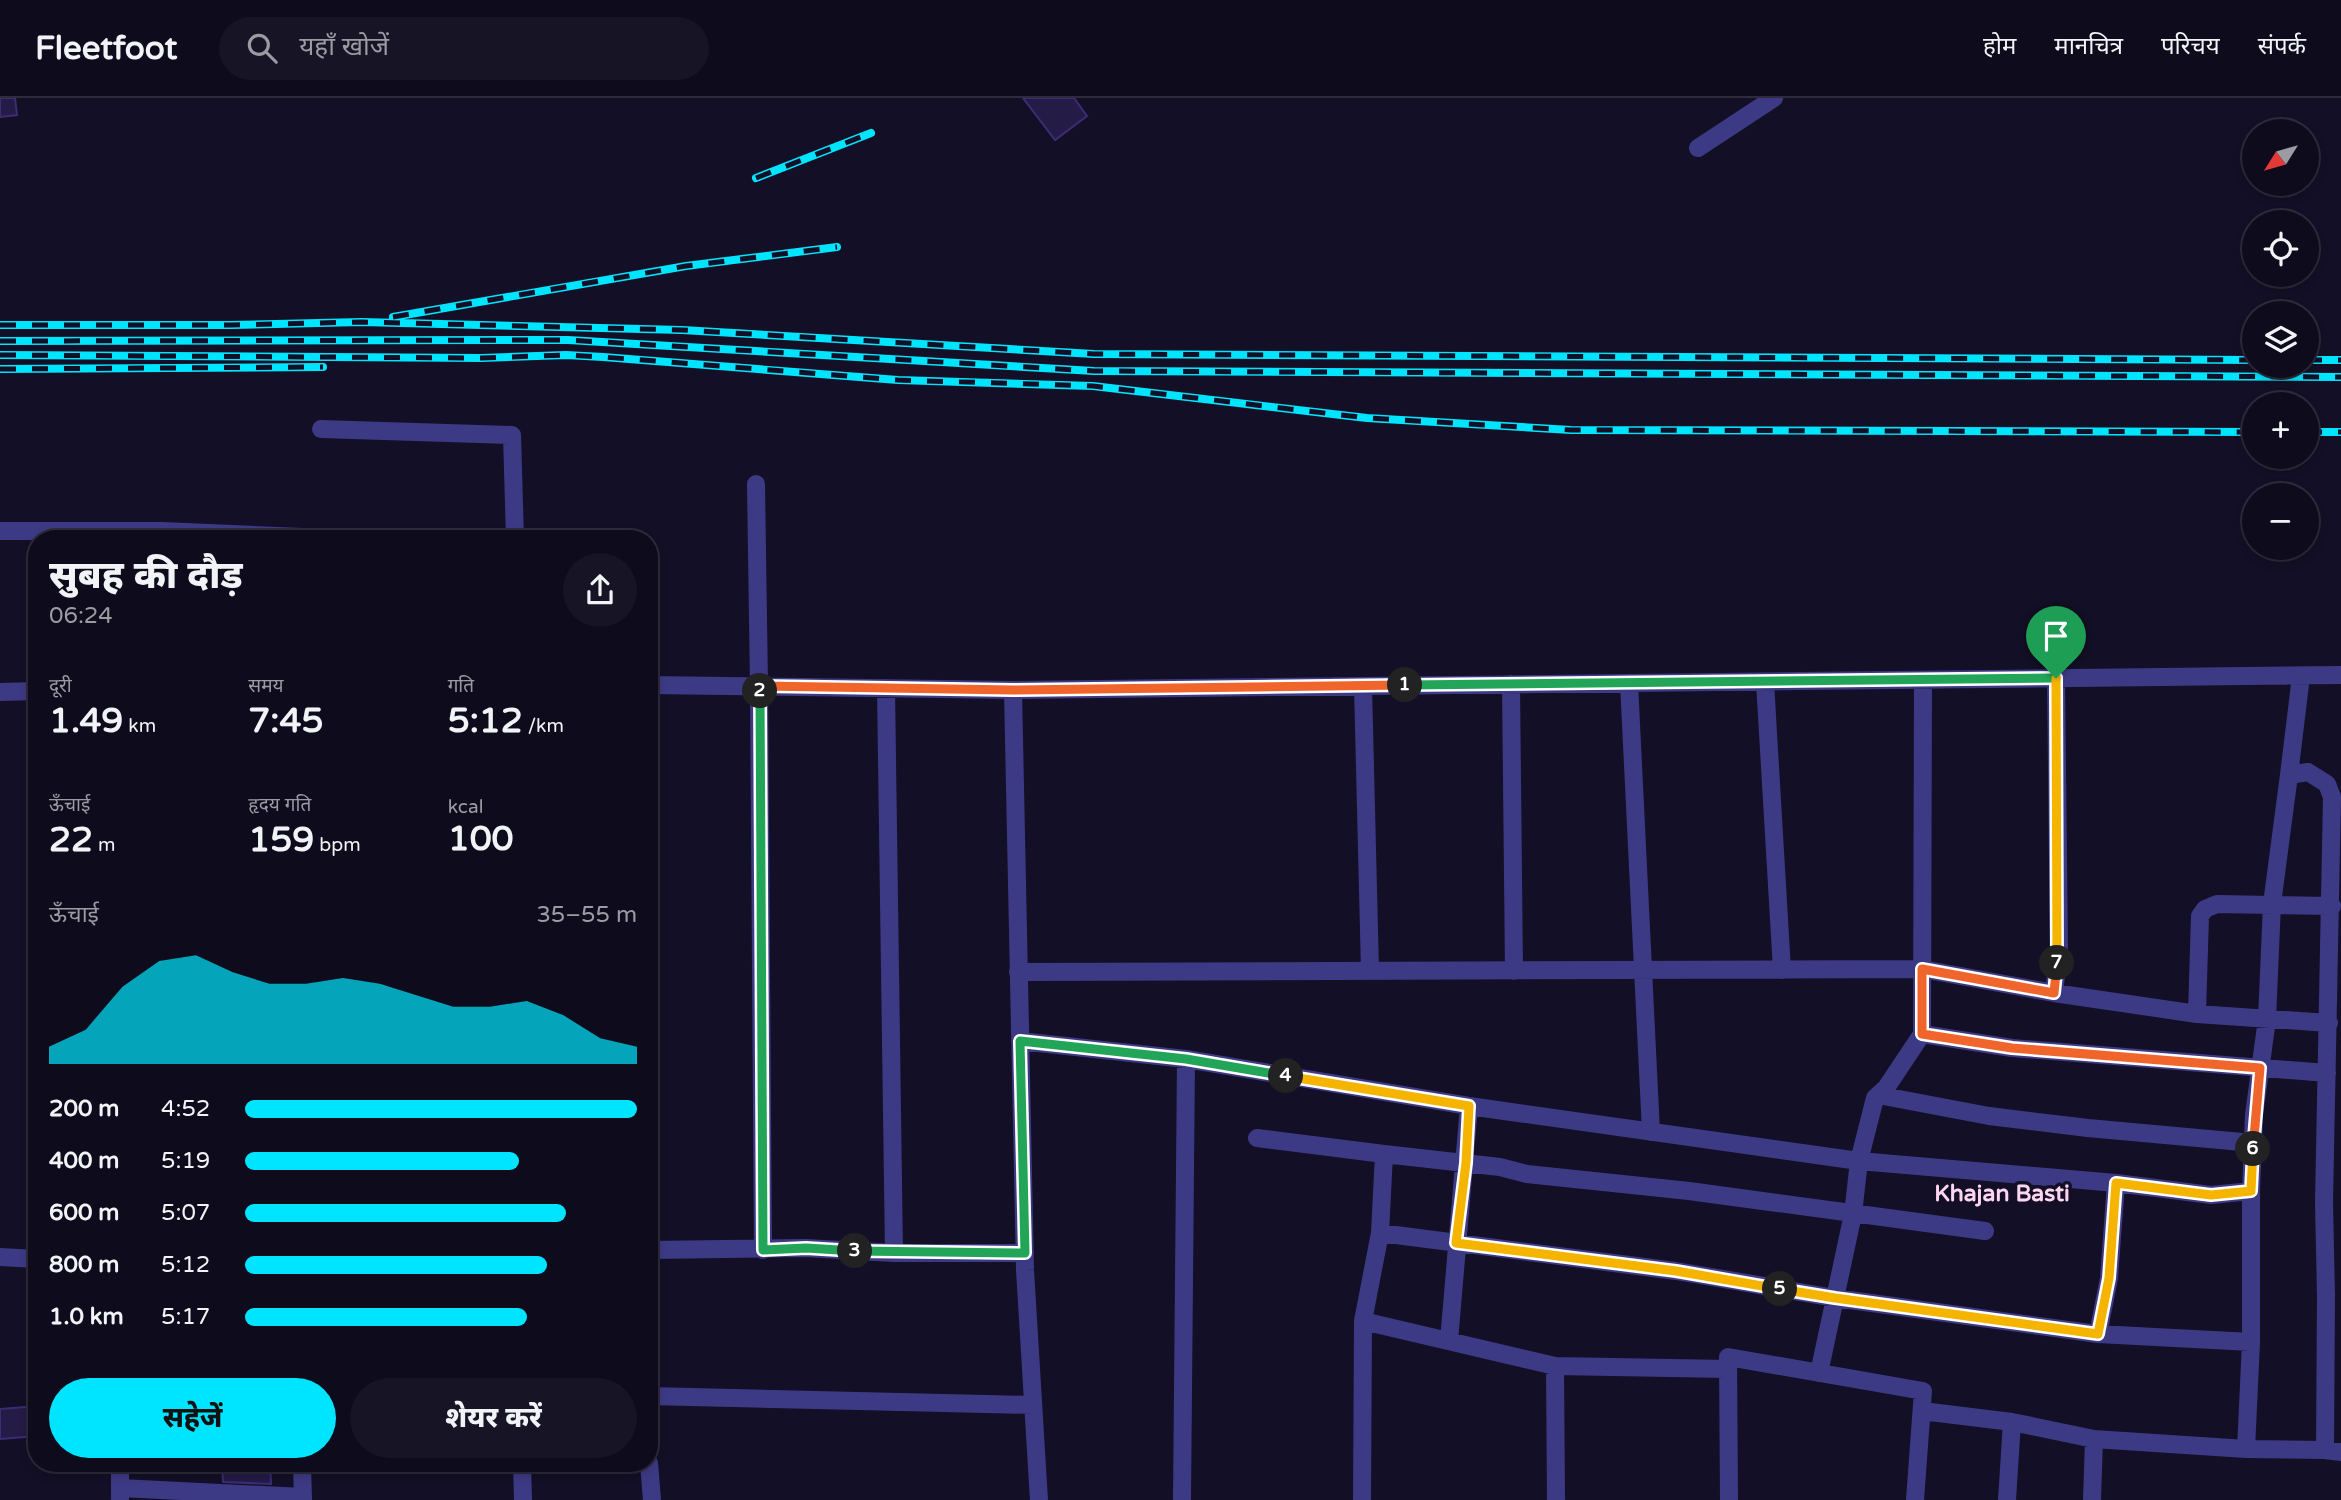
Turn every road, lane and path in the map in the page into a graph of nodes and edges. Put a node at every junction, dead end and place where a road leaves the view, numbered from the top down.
1 (1774, 98) edge
2 (1698, 148) dead end
3 (321, 429) dead end
4 (756, 484) dead end
5 (515, 530) edge
6 (0, 531) edge
7 (28, 532) edge
8 (2341, 675) edge
9 (2301, 676) junction
10 (2056, 678) junction
11 (1923, 680) junction
12 (1765, 681) junction
13 (1629, 683) junction
14 (1511, 684) junction
15 (658, 685) edge
16 (760, 686) junction
17 (1363, 686) junction
18 (886, 688) junction
19 (1013, 690) junction
20 (28, 691) edge
21 (0, 692) edge
22 (2290, 775) junction
23 (2272, 904) junction
24 (2332, 906) junction
25 (1922, 969) junction
26 (1642, 970) junction
27 (1782, 970) junction
28 (1370, 971) junction
29 (1514, 971) junction
30 (1018, 972) junction
31 (2054, 993) junction
32 (2197, 1014) junction
33 (2267, 1019) junction
34 (2329, 1023) junction
35 (1922, 1034) junction
36 (1020, 1041) junction
37 (1186, 1059) junction
38 (2260, 1068) junction
39 (2327, 1073) junction
40 (1878, 1096) junction
41 (2334, 1099) edge
42 (1469, 1106) junction
43 (1651, 1132) junction
44 (1257, 1138) dead end
45 (2253, 1143) junction
46 (1384, 1154) junction
47 (1859, 1161) junction
48 (1466, 1163) junction
49 (2116, 1183) junction
50 (2251, 1191) junction
51 (1853, 1214) junction
52 (1985, 1231) dead end
53 (1380, 1233) junction
54 (1456, 1243) junction
55 (658, 1250) edge
56 (763, 1250) junction
57 (894, 1253) junction
58 (1025, 1253) junction
59 (0, 1257) edge
60 (28, 1259) edge
61 (1835, 1298) junction
62 (2334, 1300) edge
63 (1363, 1321) junction
64 (2098, 1334) junction
65 (1449, 1341) junction
66 (2251, 1342) junction
67 (1555, 1366) junction
68 (1728, 1369) junction
69 (1819, 1373) junction
70 (658, 1396) edge
71 (1033, 1405) junction
72 (1922, 1411) junction
73 (2012, 1422) junction
74 (2094, 1439) junction
75 (2246, 1449) junction
76 (2333, 1451) edge
77 (120, 1472) edge
78 (302, 1472) edge
79 (522, 1472) edge
80 (650, 1472) edge
81 (120, 1494) edge
82 (303, 1499) edge
83 (523, 1500) edge
84 (652, 1500) edge
85 (1039, 1500) edge
86 (1182, 1500) edge
87 (1362, 1500) edge
88 (1556, 1500) edge
89 (1730, 1500) edge
90 (1915, 1500) edge
91 (2007, 1500) edge
92 (2092, 1500) edge

1 - 2 street
3 - 5 street
4 - 16 street
6 - 7 street
8 - 9 street
9 - 10 street
9 - 22 street
10 - 11 street
10 - 31 street
11 - 12 street
11 - 25 street
12 - 13 street
12 - 27 street
13 - 14 street
13 - 26 street
14 - 17 street
14 - 29 street
15 - 16 street
16 - 18 street
16 - 56 street
17 - 19 street
17 - 28 street
18 - 19 street
18 - 57 street
19 - 30 street
20 - 21 street
22 - 23 street
22 - 24 street
23 - 24 street
23 - 32 street
23 - 33 street
24 - 34 street
25 - 27 street
25 - 31 street
25 - 35 street
26 - 27 street
26 - 29 street
26 - 43 street
28 - 29 street
28 - 30 street
30 - 36 street
31 - 32 street
32 - 33 street
33 - 34 street
33 - 38 street
34 - 39 street
35 - 38 street
35 - 40 street
36 - 37 street
36 - 58 street
37 - 42 street
37 - 86 street
38 - 39 street
38 - 45 street
39 - 41 street
40 - 45 street
40 - 47 street
41 - 62 street
42 - 43 street
42 - 48 street
43 - 47 street
44 - 46 street
45 - 50 street
46 - 48 street
46 - 53 street
47 - 49 street
47 - 51 street
48 - 51 street
48 - 54 street
49 - 50 street
49 - 64 street
50 - 66 street
51 - 52 street
51 - 61 street
53 - 54 street
53 - 63 street
54 - 61 street
54 - 65 street
55 - 56 street
56 - 57 street
57 - 58 street
58 - 71 street
59 - 60 street
61 - 64 street
61 - 69 street
62 - 76 street
63 - 65 street
63 - 87 street
64 - 66 street
65 - 67 street
66 - 75 street
67 - 68 street
67 - 88 street
68 - 69 street
68 - 89 street
69 - 72 street
70 - 71 street
71 - 85 street
72 - 73 street
72 - 90 street
73 - 74 street
73 - 91 street
74 - 75 street
74 - 92 street
75 - 76 street
77 - 81 street
78 - 82 street
79 - 83 street
80 - 84 street
81 - 82 street

